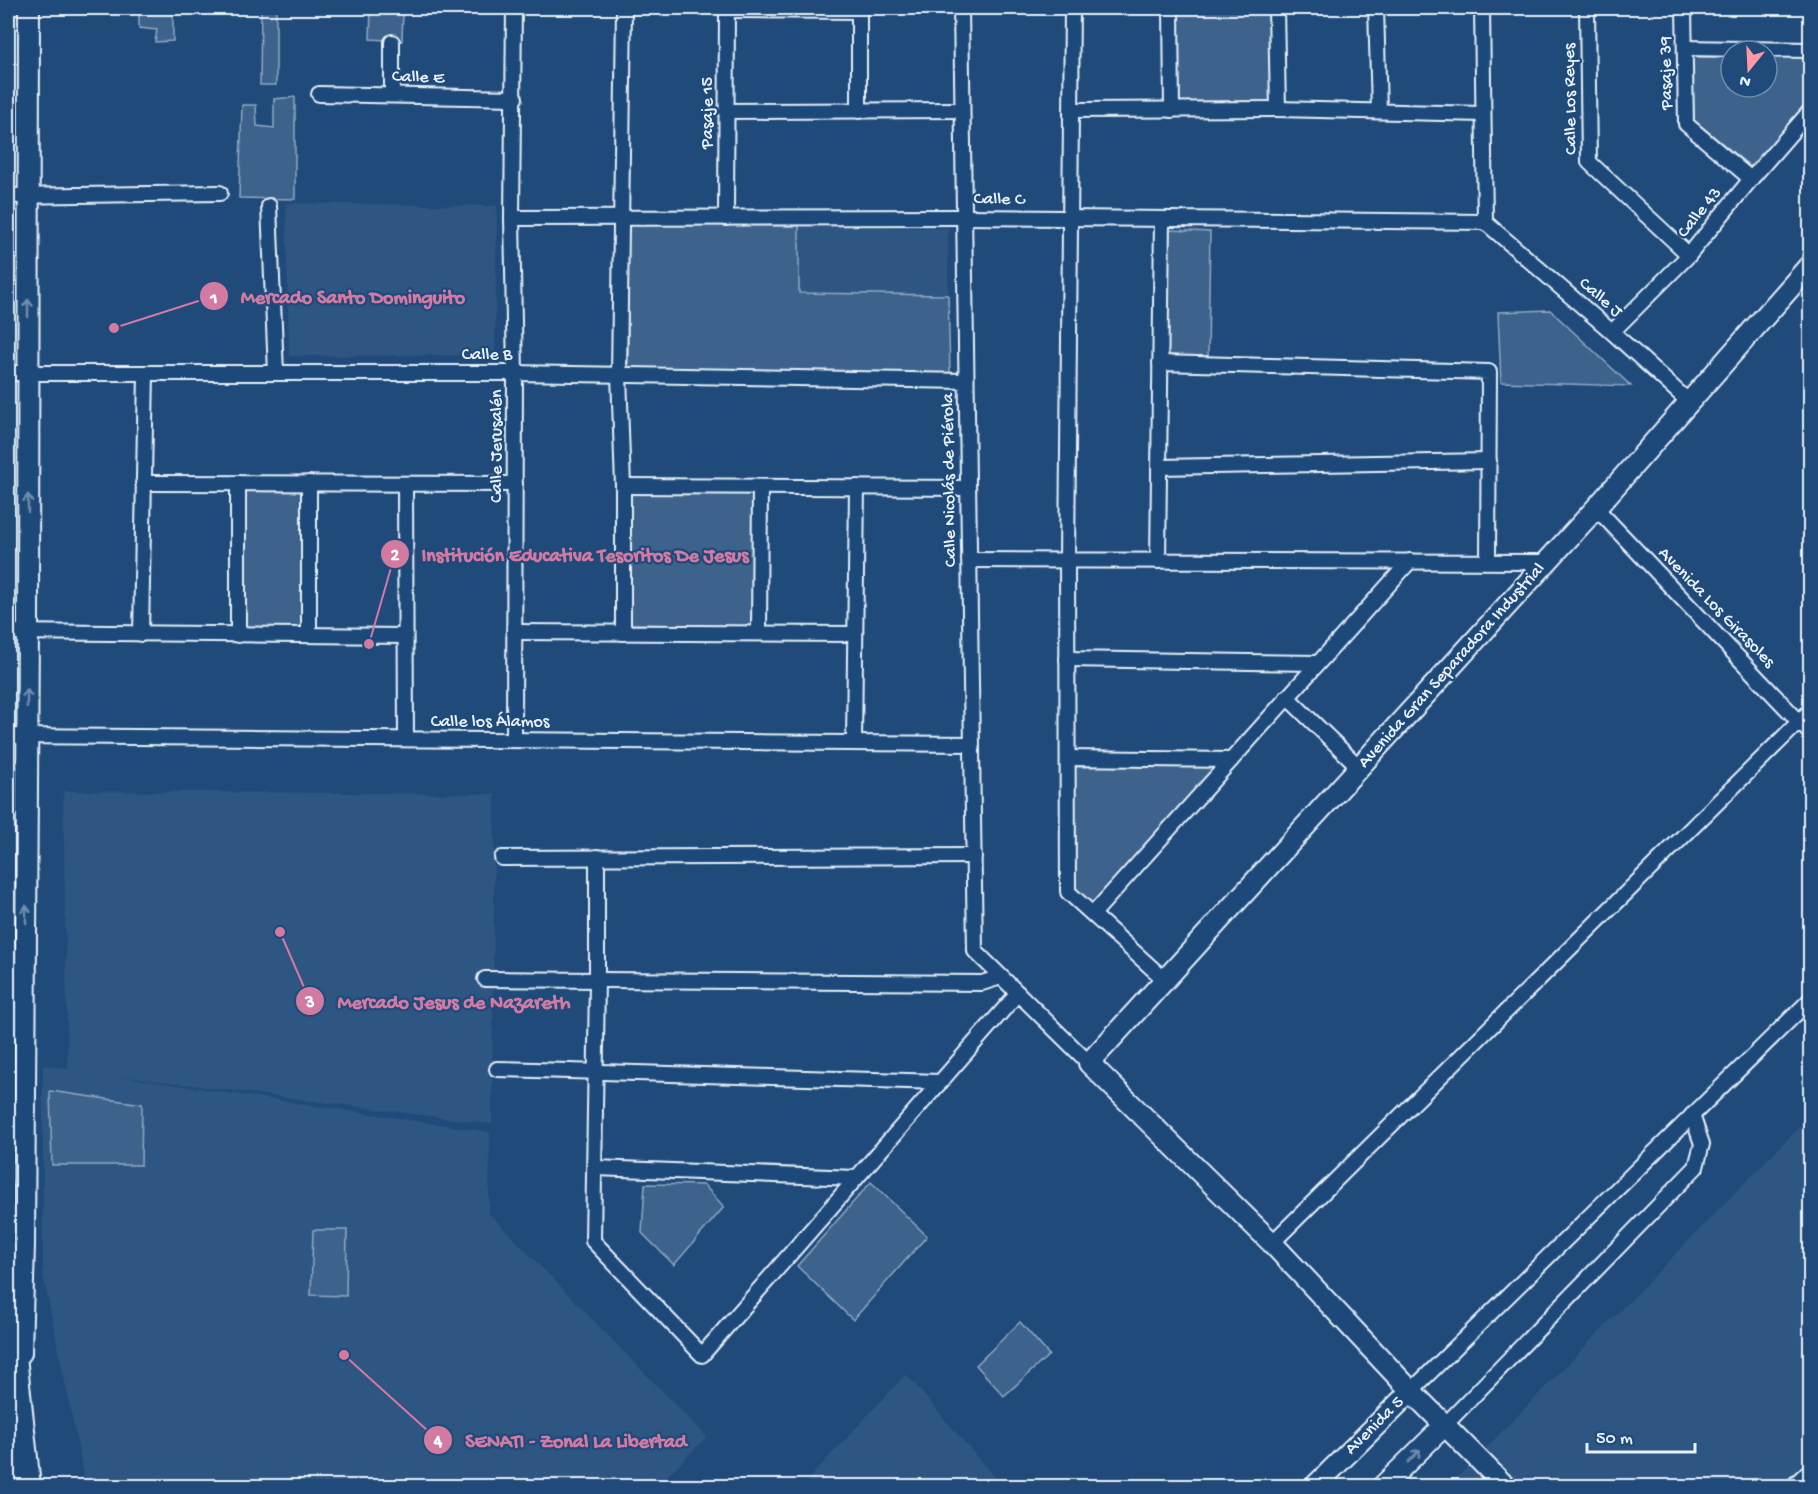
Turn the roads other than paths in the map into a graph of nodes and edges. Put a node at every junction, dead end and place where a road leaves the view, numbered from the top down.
1 (29, 8) edge
2 (514, 8) edge
3 (624, 8) edge
4 (961, 8) edge
5 (1072, 8) edge
6 (1171, 8) edge
7 (1276, 8) edge
8 (1376, 8) edge
9 (1482, 8) edge
10 (1587, 8) edge
11 (1684, 8) edge
12 (727, 9) edge
13 (859, 9) edge
14 (392, 42) dead end
15 (1685, 48) junction
16 (1810, 50) edge
17 (319, 94) dead end
18 (392, 95) junction
19 (515, 98) junction
20 (1278, 109) junction
21 (1071, 110) junction
22 (1172, 110) junction
23 (726, 111) junction
24 (859, 111) junction
25 (962, 111) junction
26 (1379, 111) junction
27 (1810, 111) edge
28 (1483, 114) junction
29 (1751, 179) junction
30 (220, 193) dead end
31 (8, 196) edge
32 (28, 196) junction
33 (269, 206) dead end
34 (513, 218) junction
35 (622, 218) junction
36 (726, 218) junction
37 (964, 218) junction
38 (1070, 219) junction
39 (1162, 219) junction
40 (1485, 222) junction
41 (1689, 255) junction
42 (1810, 265) edge
43 (1612, 332) junction
44 (1160, 363) junction
45 (8, 373) edge
46 (28, 373) junction
47 (146, 373) junction
48 (276, 373) junction
49 (514, 374) junction
50 (619, 375) junction
51 (966, 381) junction
52 (1689, 402) junction
53 (1489, 461) junction
54 (1159, 467) junction
55 (143, 483) junction
56 (238, 483) junction
57 (309, 483) junction
58 (405, 484) junction
59 (514, 484) junction
60 (623, 486) junction
61 (760, 487) junction
62 (857, 487) junction
63 (968, 488) junction
64 (1596, 508) junction
65 (969, 560) junction
66 (1067, 560) junction
67 (1158, 561) junction
68 (1410, 561) junction
69 (1488, 561) junction
70 (1547, 562) junction
71 (8, 632) edge
72 (28, 632) junction
73 (514, 632) junction
74 (623, 633) junction
75 (759, 633) junction
76 (141, 634) junction
77 (238, 634) junction
78 (854, 634) junction
79 (309, 635) junction
80 (405, 636) junction
81 (1067, 659) junction
82 (1317, 663) junction
83 (1287, 697) junction
84 (1810, 711) edge
85 (1800, 722) junction
86 (1810, 733) edge
87 (17, 736) edge
88 (406, 739) junction
89 (514, 740) junction
90 (854, 743) junction
91 (972, 744) junction
92 (1068, 759) junction
93 (1231, 760) junction
94 (1359, 767) junction
95 (974, 856) junction
96 (597, 857) junction
97 (502, 858) dead end
98 (1093, 914) junction
99 (1001, 977) junction
100 (485, 980) dead end
101 (1165, 980) junction
102 (597, 981) junction
103 (1018, 993) junction
104 (1810, 1000) edge
105 (1089, 1064) junction
106 (497, 1069) dead end
107 (596, 1073) junction
108 (941, 1082) junction
109 (1692, 1115) junction
110 (595, 1168) junction
111 (856, 1178) junction
112 (1272, 1243) junction
113 (8, 1310) edge
114 (1411, 1391) junction
115 (18, 1413) junction
116 (1445, 1425) junction
117 (1810, 1470) edge
118 (27, 1486) edge
119 (1315, 1486) edge
120 (1383, 1486) edge
121 (1505, 1486) edge
122 (1793, 1486) edge

1 - 32 street
2 - 19 street, Calle Jerusalén
3 - 35 street
4 - 25 street, Calle Nicolás de Piérola
5 - 21 street
6 - 22 street
7 - 20 street
8 - 26 street
9 - 28 street
10 - 41 street, Calle Los Reyes
11 - 15 street, Pasaje 39
12 - 13 street
12 - 23 street, Pasaje 15
13 - 24 street
14 - 18 street
15 - 16 street
15 - 29 street, Pasaje 39
17 - 18 street, Calle E
18 - 19 street, Calle E
19 - 34 street, Calle Jerusalén
20 - 22 street
20 - 26 street
21 - 22 street
21 - 38 street
23 - 24 street
23 - 36 street, Pasaje 15
24 - 25 street
25 - 37 street, Calle Nicolás de Piérola
26 - 28 street
27 - 29 street, Calle 43
28 - 40 street
29 - 41 street, Calle 43
30 - 32 street
31 - 32 street
46 -> 32 street
33 - 48 street
34 - 35 street, Calle C
34 - 49 street, Calle Jerusalén
35 - 36 street, Calle C
35 - 50 street
36 - 37 street, Calle C
37 - 38 street, Calle C
37 - 51 street, Calle Nicolás de Piérola
38 - 39 street, Calle C
38 - 66 street
39 - 40 street, Calle C
39 - 44 street
40 - 43 street, Calle J
41 - 43 street, Calle 43
42 - 52 street, Avenida Gran Separadora Industrial
43 - 52 street, Calle J
44 - 53 street
44 - 54 street
45 - 46 street, Calle B
46 - 47 street, Calle B
72 -> 46 street
47 - 48 street, Calle B
47 - 55 street
48 - 49 street, Calle B
49 - 50 street, Calle B
49 - 59 street, Calle Jerusalén
50 - 51 street, Calle B
50 - 60 street
51 - 63 street, Calle Nicolás de Piérola
52 - 64 street, Avenida Gran Separadora Industrial
53 - 54 street
53 - 69 street
54 - 67 street
55 - 56 street
55 - 76 street
56 - 57 street
56 - 77 street
57 - 58 street
57 - 79 street
58 - 59 street
58 - 80 street
59 - 73 street, Calle Jerusalén
60 - 61 street
60 - 74 street
61 - 62 street
61 - 75 street
62 - 63 street
62 - 78 street
63 - 65 street, Calle Nicolás de Piérola
64 - 70 street, Avenida Gran Separadora Industrial
64 - 85 street, Avenida Los Girasoles
65 - 66 street
65 - 91 street, Calle Nicolás de Piérola
66 - 67 street
66 - 81 street
67 - 68 street
68 - 69 street
68 - 82 street
69 - 70 street
70 - 94 street, Avenida Gran Separadora Industrial
71 - 72 street
72 - 76 street
87 -> 72 street
73 - 74 street
73 - 89 street, Calle Jerusalén
74 - 75 street
75 - 78 street
76 - 77 street
77 - 79 street
78 - 90 street
79 - 80 street
80 - 88 street
81 - 82 street
81 - 92 street
82 - 83 street
83 - 93 street
83 - 94 street
84 - 85 street
85 - 86 street, Avenida Los Girasoles
85 - 112 street
87 - 88 street, Calle los Álamos
115 -> 87 street
88 - 89 street, Calle los Álamos
89 - 90 street, Calle los Álamos
90 - 91 street, Calle los Álamos
91 - 95 street, Calle Nicolás de Piérola
92 - 93 street
92 - 98 street
93 - 98 street
94 - 101 street, Avenida Gran Separadora Industrial
95 - 96 street
95 - 99 street, Calle Nicolás de Piérola
96 - 97 street
96 - 102 street
98 - 101 street
99 - 102 street
99 - 103 street
100 - 102 street
101 - 105 street, Avenida Gran Separadora Industrial
102 - 107 street
103 - 105 street
103 - 108 street
104 - 109 street
105 - 112 street
106 - 107 street
107 - 108 street
107 - 110 street
108 - 111 street
109 - 114 street
109 - 116 street
110 - 111 street
110 - 111 street
112 - 114 street
113 - 115 highway
114 - 116 street
114 - 119 street, Avenida 5
115 - 118 highway
120 -> 116 street
116 - 121 street
117 - 122 street

